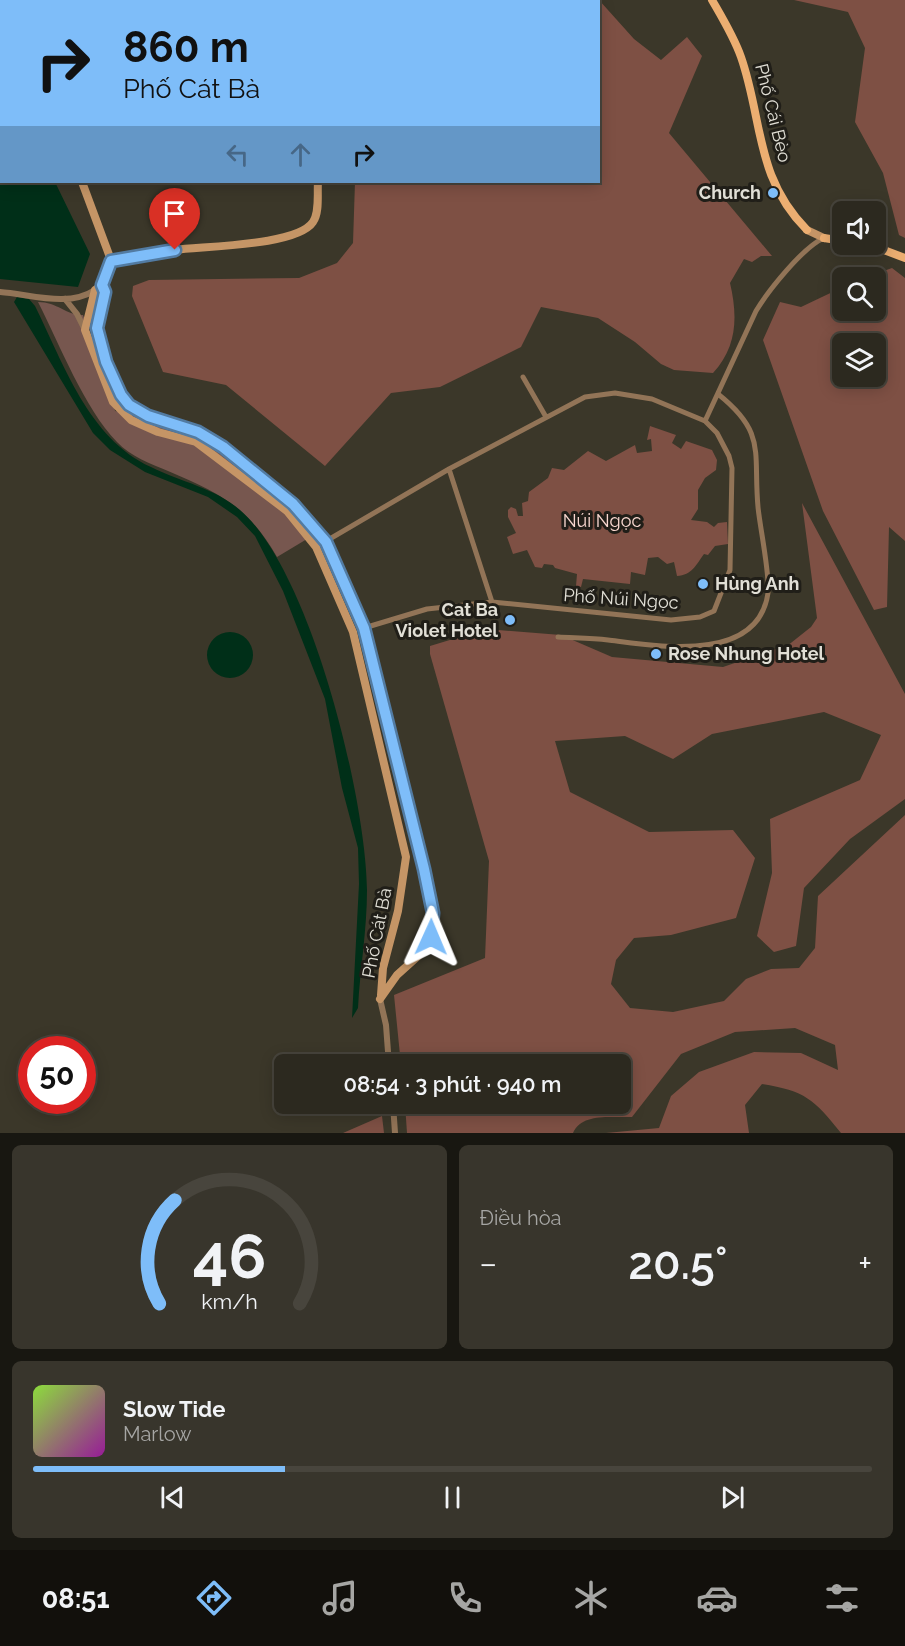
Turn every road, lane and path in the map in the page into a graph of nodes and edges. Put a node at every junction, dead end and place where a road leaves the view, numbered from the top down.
1 (712, 0) edge
2 (82, 183) edge
3 (318, 183) edge
4 (807, 230) junction
5 (824, 238) junction
6 (832, 239) edge
7 (810, 246) junction
8 (886, 251) edge
9 (905, 258) edge
10 (111, 261) junction
11 (98, 287) junction
12 (0, 292) edge
13 (65, 299) junction
14 (97, 328) junction
15 (85, 330) junction
16 (523, 377) dead end
17 (718, 393) junction
18 (129, 405) junction
19 (122, 412) junction
20 (546, 417) junction
21 (705, 421) junction
22 (232, 454) junction
23 (226, 463) junction
24 (449, 469) junction
25 (326, 542) junction
26 (316, 547) junction
27 (492, 603) junction
28 (364, 628) junction
29 (354, 632) junction
30 (558, 637) dead end
31 (395, 756) junction
32 (384, 758) junction
33 (380, 999) junction
34 (388, 1054) edge
35 (394, 1114) edge
36 (395, 1133) edge

1 - 4 main road, Phố Cái Bèo
2 - 10 main road
3 - 10 main road
4 - 5 main road, Phố Cái Bèo
4 - 7 street, Phố Cái Bèo
5 - 6 main road, Phố Cái Bèo
5 - 7 street
7 - 17 street
8 - 9 main road
10 - 11 main road
11 - 13 street
11 - 14 main road
11 - 15 main road
12 - 13 street
13 - 15 street
14 - 15 main road
14 - 18 main road
15 - 19 main road, Phố Cát Bà
16 - 20 street
17 - 21 street
17 - 30 street
18 - 19 main road
18 - 22 main road, Phố Cát Bà
19 - 23 main road, Phố Cát Bà
20 - 21 street, Phố Núi Ngọc
20 - 24 street, Phố Núi Ngọc
21 - 27 street, Phố Núi Ngọc
22 - 23 main road
22 - 25 main road, Phố Cát Bà
23 - 26 main road, Phố Cát Bà
24 - 25 street, Phố Núi Ngọc
24 - 27 street
25 - 26 street, Phố Núi Ngọc
25 - 28 main road, Phố Cát Bà
26 - 29 main road, Phố Cát Bà
27 - 28 street, Phố Núi Ngọc
28 - 29 street
28 - 31 main road, Phố Cát Bà
29 - 32 main road, Phố Cát Bà
31 - 32 main road
31 - 33 main road, Phố Cát Bà
32 - 33 main road, Phố Cát Bà
33 - 34 street
35 - 36 street

